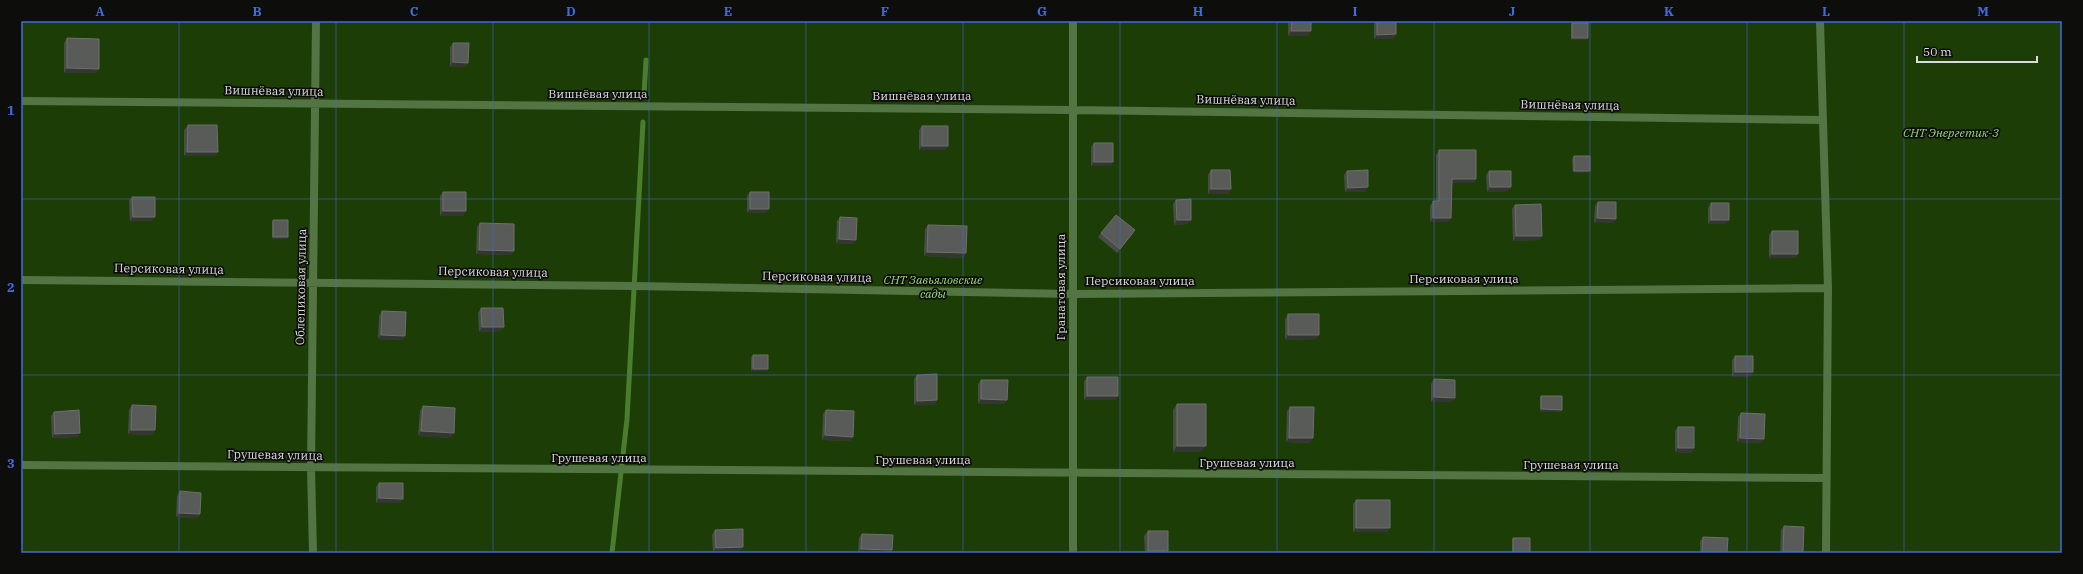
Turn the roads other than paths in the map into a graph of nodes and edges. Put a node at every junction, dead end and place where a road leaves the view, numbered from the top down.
1 (316, 21) edge
2 (1072, 21) edge
3 (1820, 21) edge
4 (21, 100) edge
5 (315, 104) junction
6 (1073, 110) junction
7 (1822, 120) junction
8 (21, 280) edge
9 (312, 283) junction
10 (1828, 288) junction
11 (1073, 294) junction
12 (21, 465) edge
13 (311, 468) junction
14 (1073, 473) junction
15 (1825, 478) junction
16 (313, 553) edge
17 (1073, 553) edge
18 (1826, 553) edge

1 - 5 street, Облепиховая улица
2 - 6 street, Гранатовая улица
3 - 7 street
4 - 5 street, Вишнёвая улица
5 - 6 street, Вишнёвая улица
5 - 9 street, Облепиховая улица
6 - 7 street, Вишнёвая улица
6 - 11 street, Гранатовая улица
7 - 10 street
8 - 9 street, Персиковая улица
9 - 11 street, Персиковая улица
9 - 13 street, Облепиховая улица
10 - 11 street, Персиковая улица
10 - 15 street
11 - 14 street, Гранатовая улица
12 - 13 street, Грушевая улица
13 - 14 street, Грушевая улица
13 - 16 street, Облепиховая улица
14 - 15 street, Грушевая улица
14 - 17 street, Гранатовая улица
15 - 18 street

